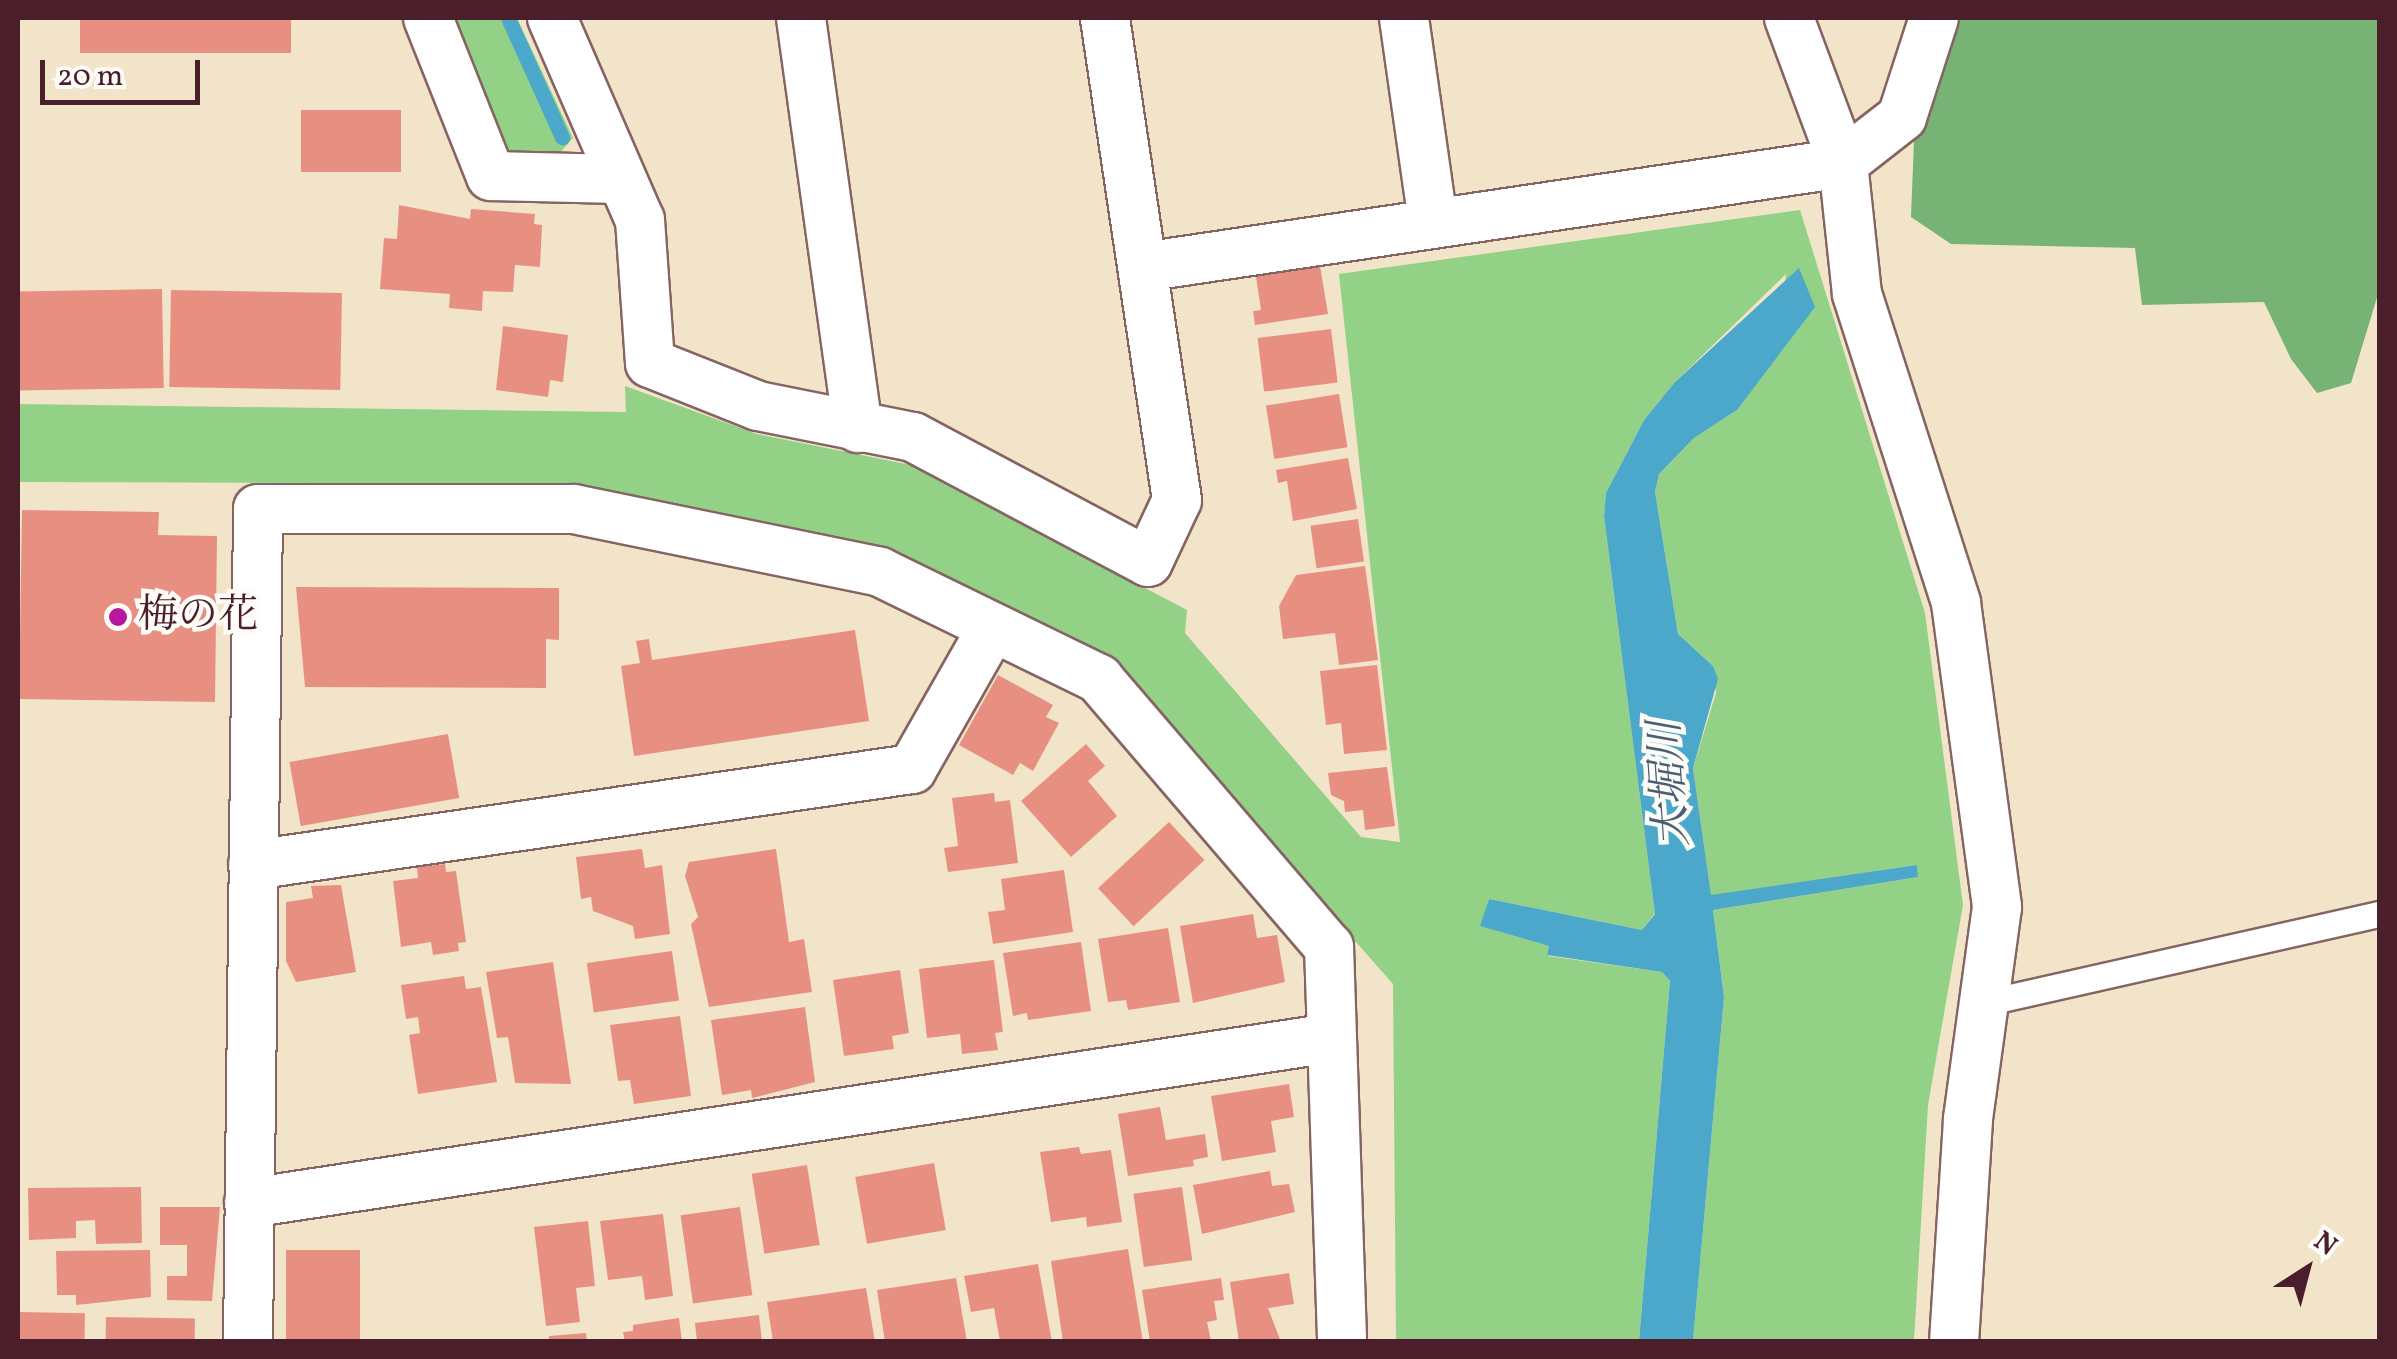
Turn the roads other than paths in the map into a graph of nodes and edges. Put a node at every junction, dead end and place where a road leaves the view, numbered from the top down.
1 (428, 18) edge
2 (552, 18) edge
3 (801, 18) edge
4 (1105, 18) edge
5 (1404, 18) edge
6 (1790, 18) edge
7 (1934, 18) edge
8 (1843, 163) junction
9 (620, 179) junction
10 (1433, 222) junction
11 (1143, 267) junction
12 (858, 428) junction
13 (992, 628) junction
14 (253, 865) junction
15 (2380, 914) edge
16 (1988, 1002) junction
17 (1331, 1038) junction
18 (249, 1202) junction
19 (248, 1342) edge
20 (1342, 1342) edge
21 (1954, 1342) edge

1 - 9 street
2 - 9 street
3 - 12 street
4 - 11 street
5 - 10 street
6 - 8 street
7 - 8 street
8 - 10 street
8 - 16 street
9 - 12 street
10 - 11 street
11 - 12 street
13 - 14 street
13 - 14 street
13 - 17 street
14 - 18 street
15 - 16 lane
16 - 21 street
17 - 18 street
17 - 20 street
18 - 19 street

